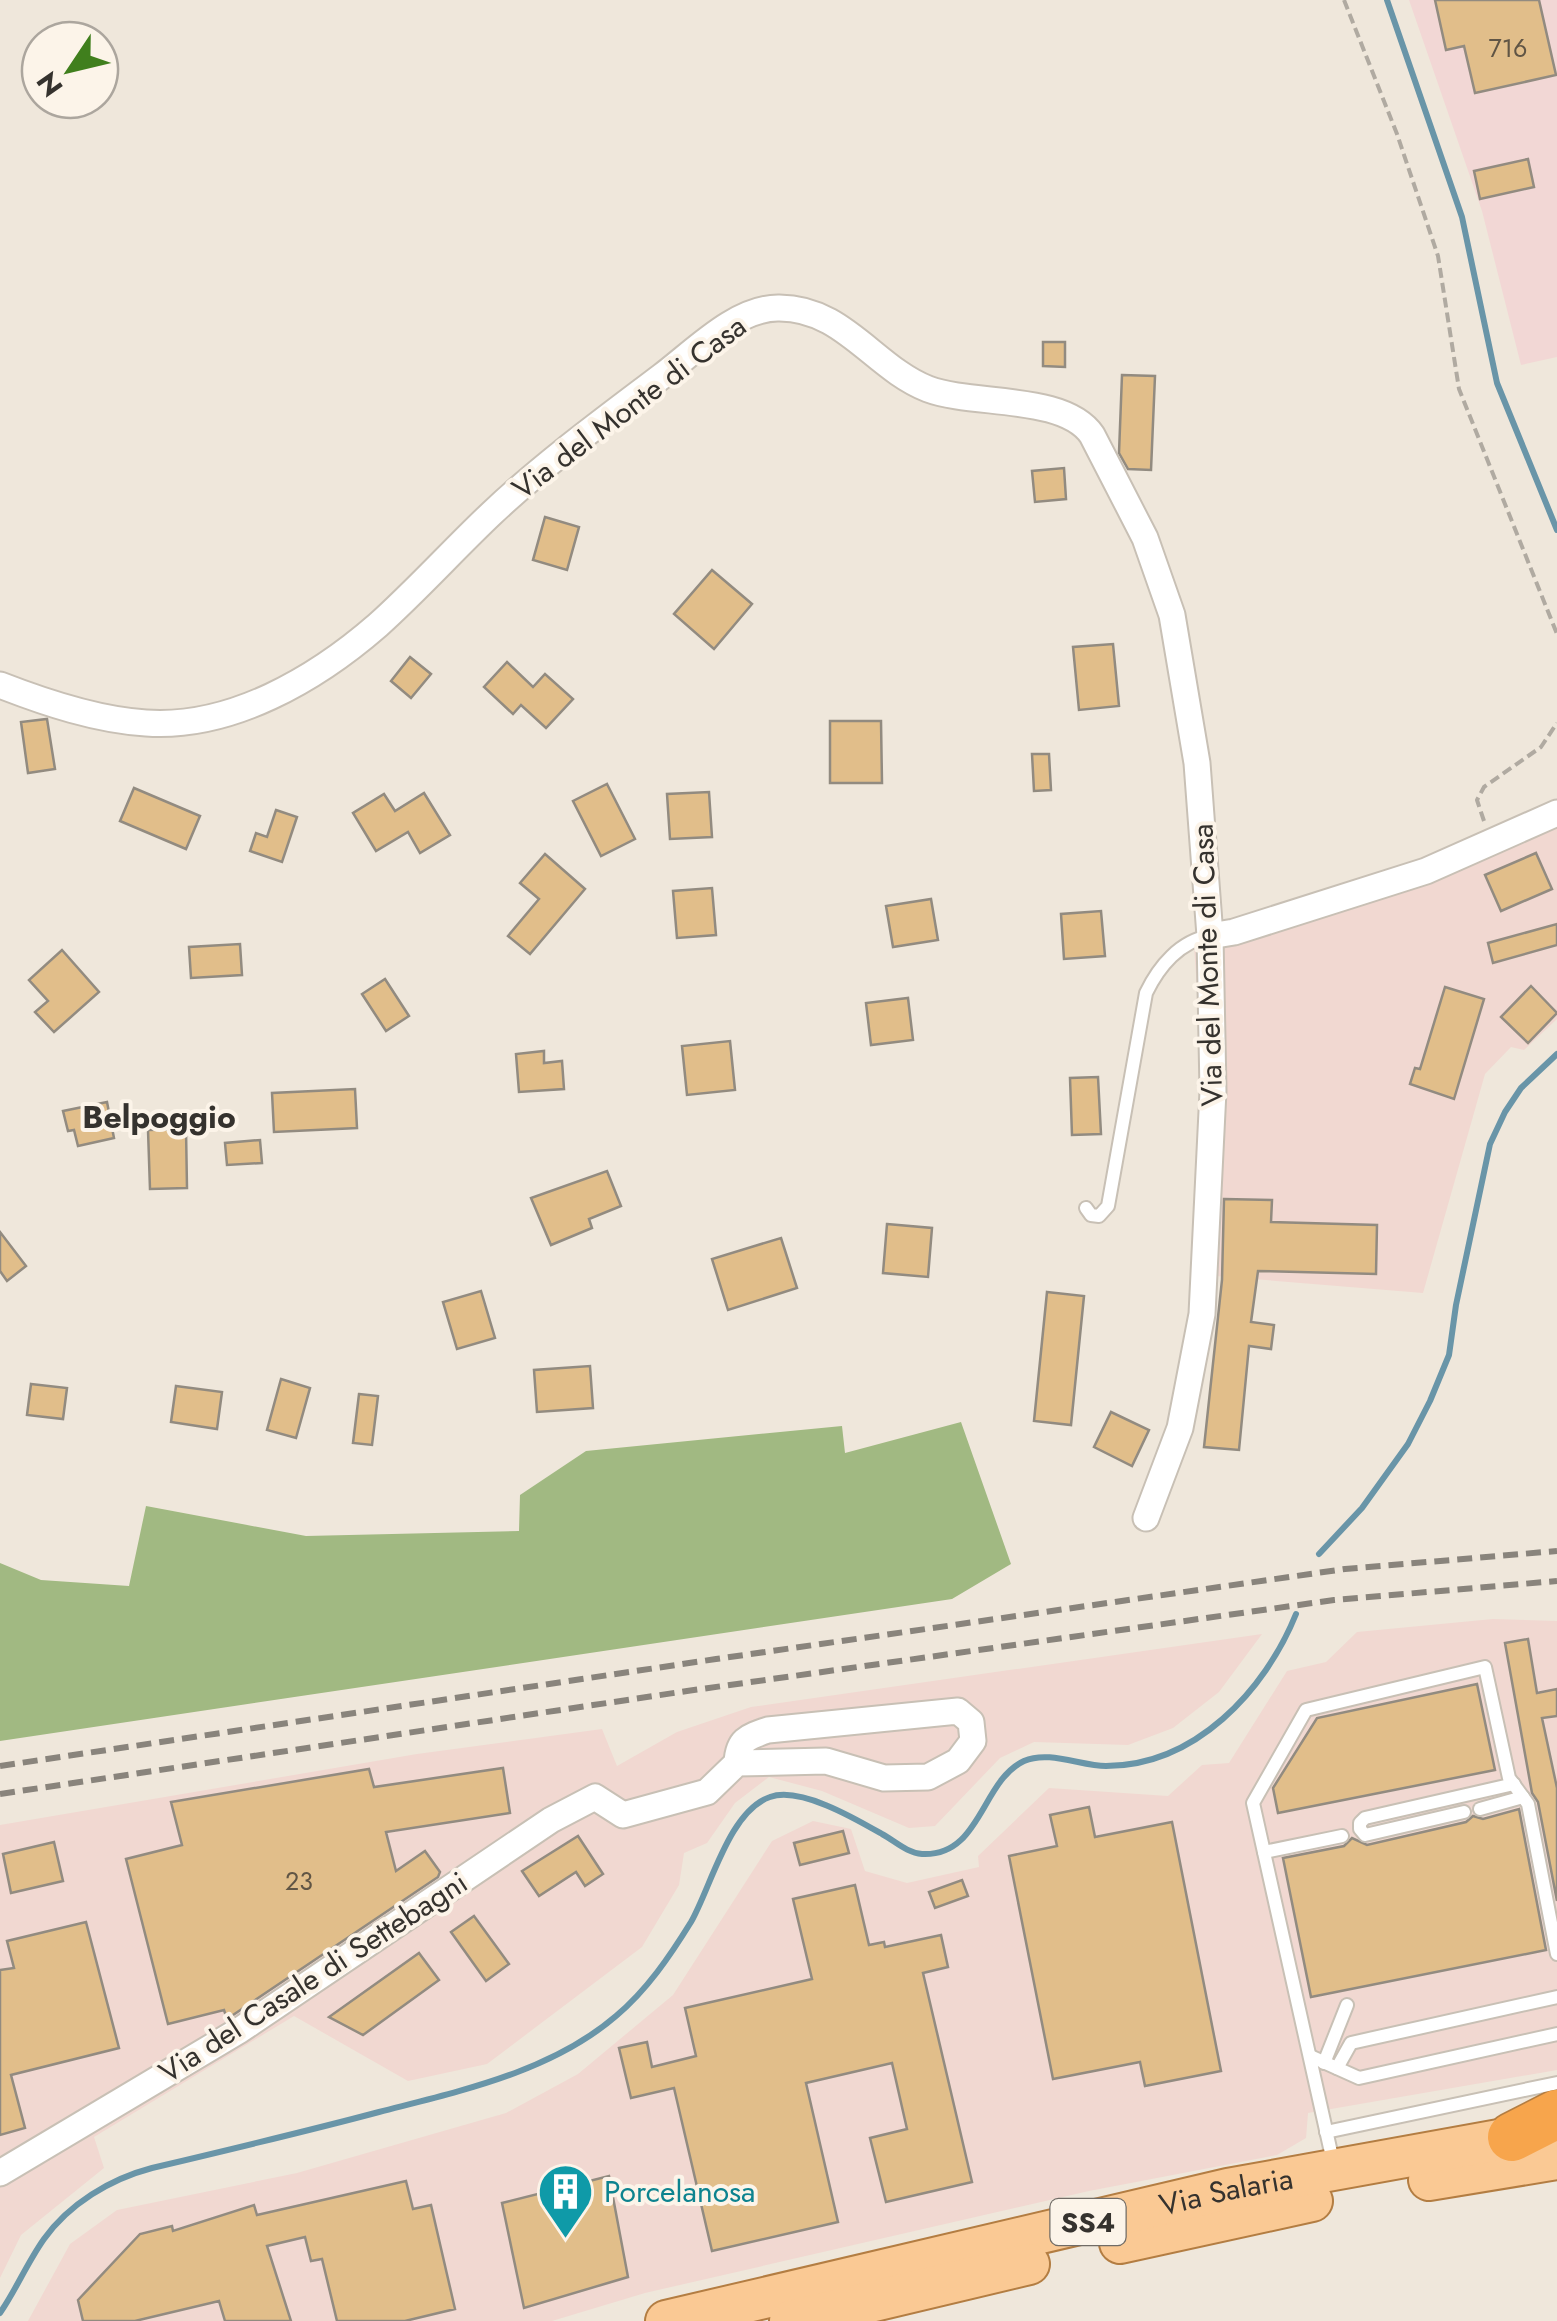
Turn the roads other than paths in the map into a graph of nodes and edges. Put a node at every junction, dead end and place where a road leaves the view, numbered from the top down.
1 (0, 685) edge
2 (1557, 813) edge
3 (1210, 936) junction
4 (1086, 1208) dead end
5 (1146, 1518) dead end
6 (737, 1763) junction
7 (1514, 1784) junction
8 (1523, 1797) junction
9 (1480, 1808) dead end
10 (1464, 1812) dead end
11 (1342, 1836) dead end
12 (1264, 1852) junction
13 (1557, 1954) edge
14 (1557, 1996) edge
15 (1346, 2005) dead end
16 (1557, 2034) edge
17 (1310, 2056) junction
18 (1330, 2065) junction
19 (1557, 2083) edge
20 (1557, 2114) edge
21 (1534, 2133) edge
22 (1331, 2150) junction
23 (1557, 2159) edge
24 (0, 2173) edge
25 (666, 2321) edge
26 (790, 2321) edge

1 - 3 street, Via del Monte di Casa
2 - 3 street
3 - 4 lane
3 - 5 street, Via del Monte di Casa
6 - 6 street
6 - 24 street, Via del Casale di Settebagni
7 - 8 lane
7 - 10 lane
7 - 12 lane
8 - 9 lane
8 - 13 lane
11 - 12 lane
12 - 17 lane
14 - 18 lane
15 - 18 lane
16 - 18 lane
17 - 18 lane
17 - 22 lane
19 - 22 lane
20 - 21 highway
21 - 22 main road, Via Salaria / SS4
22 - 25 main road, Via Salaria / SS4
23 - 26 main road, Via Salaria / SS4

